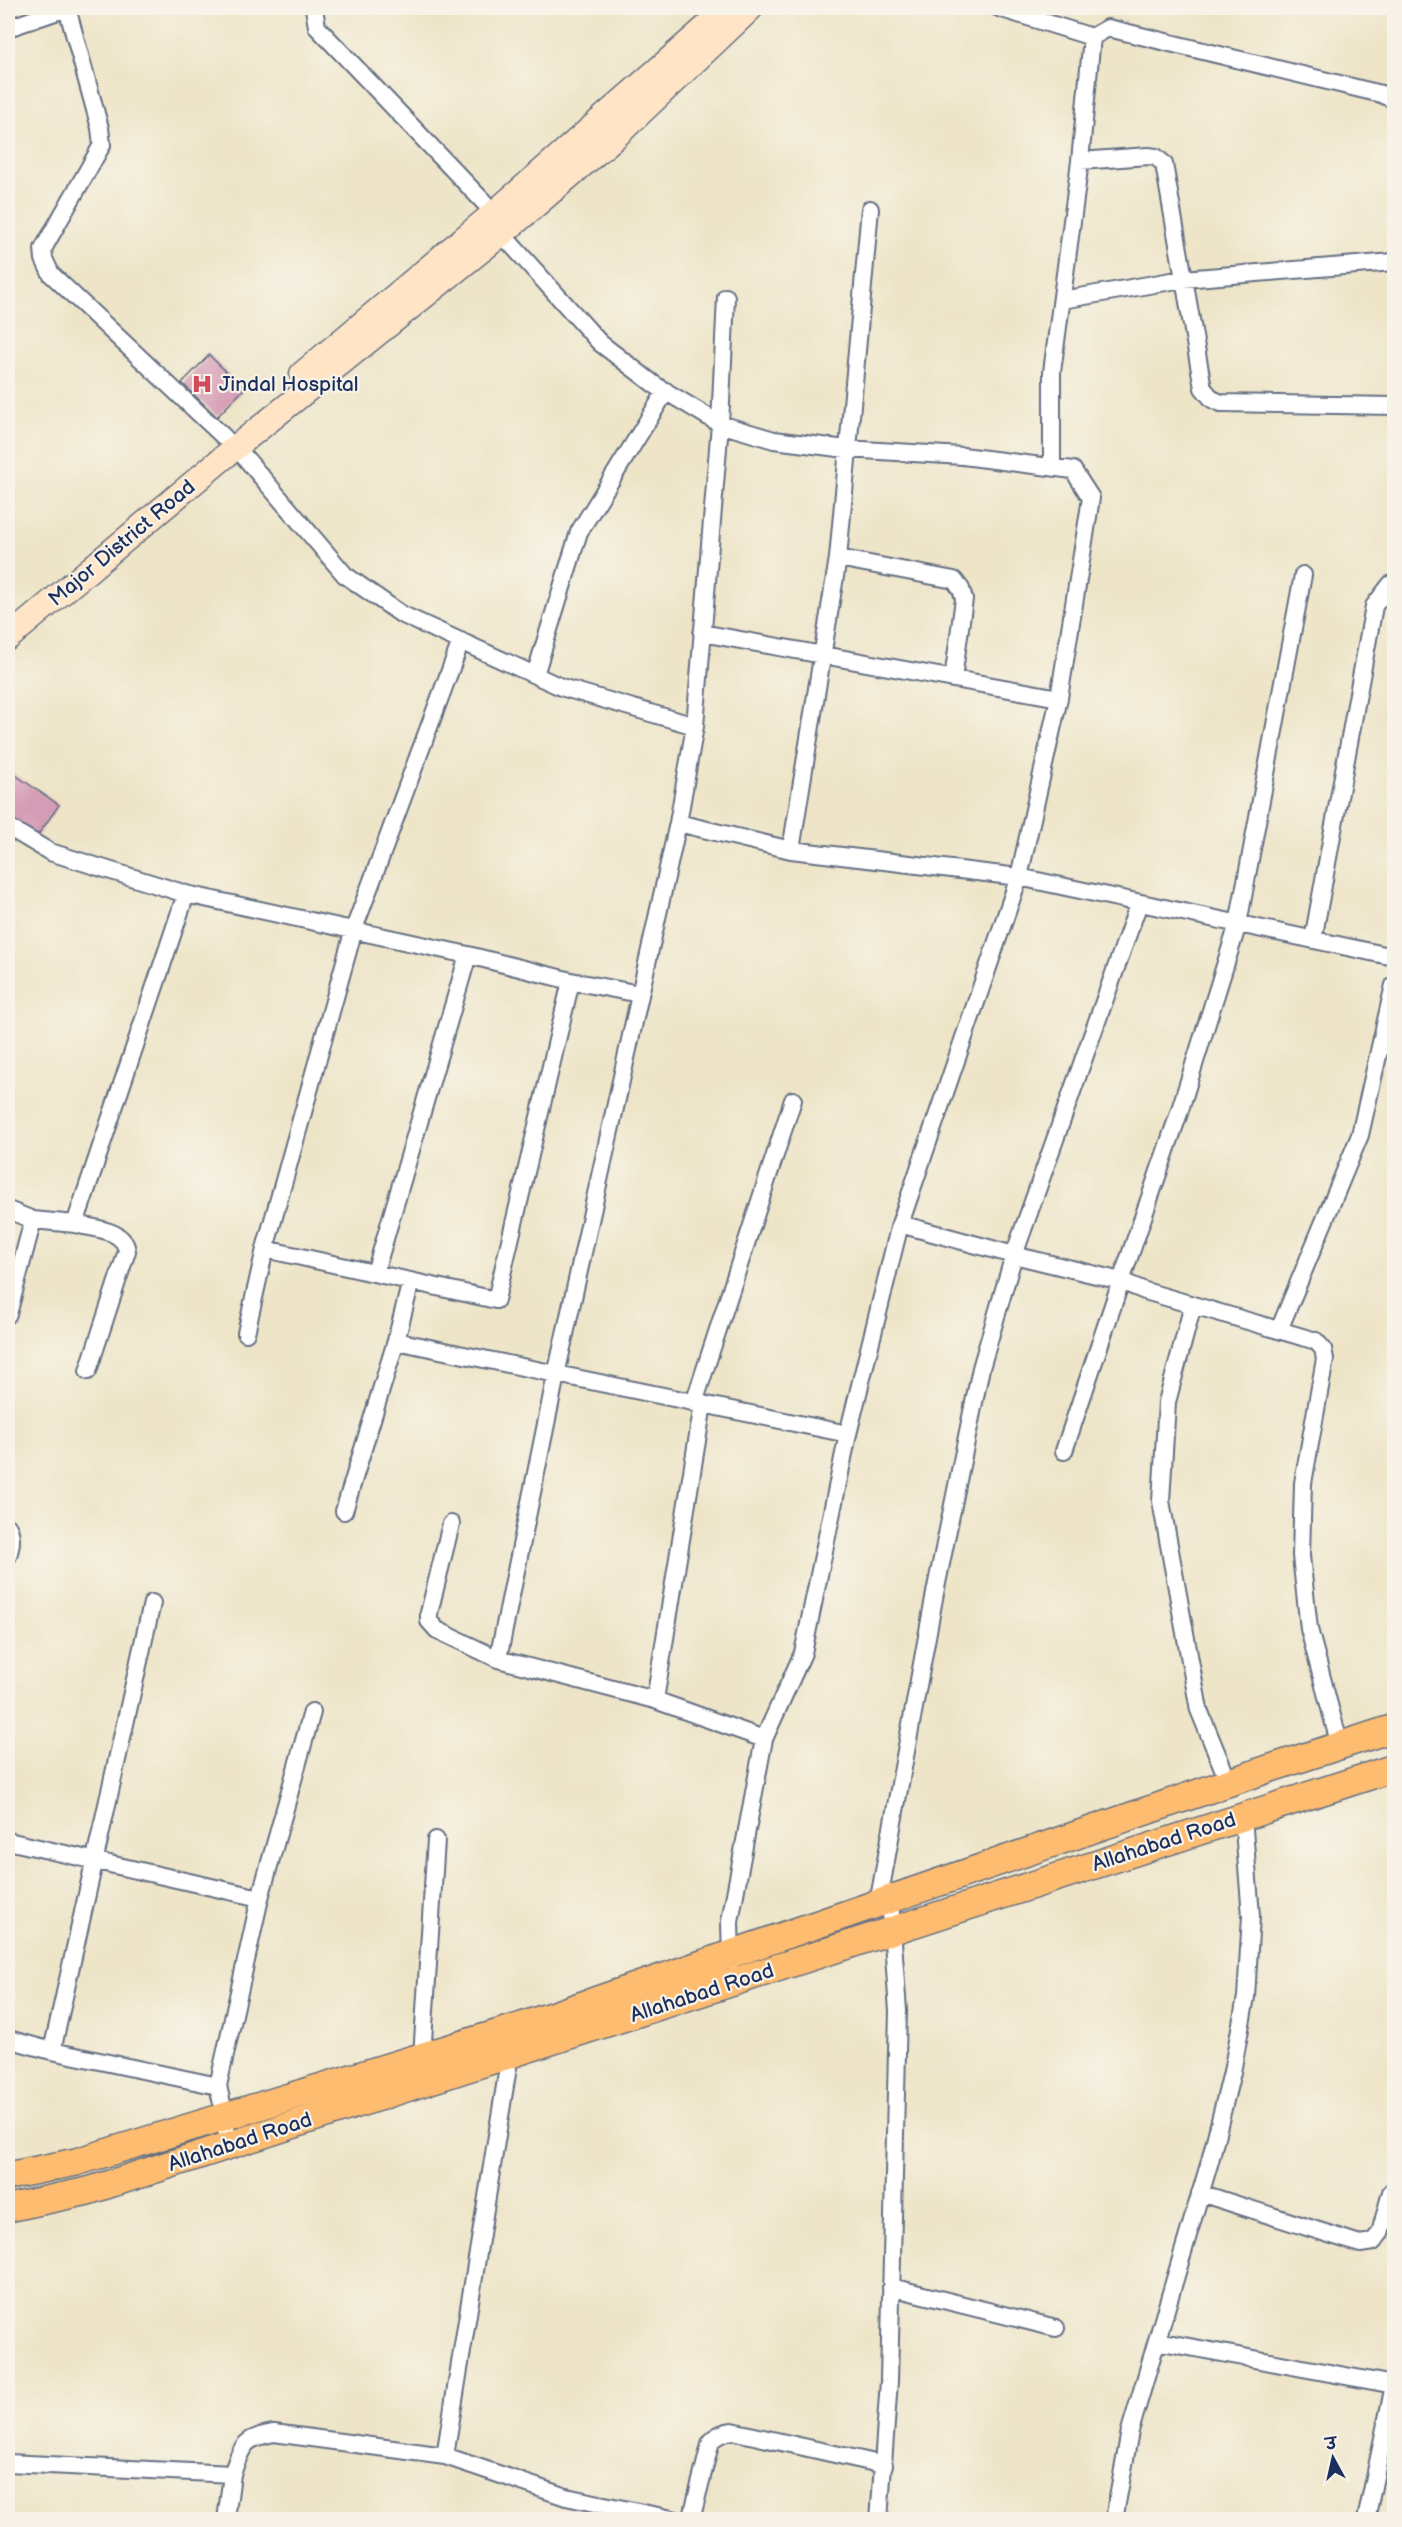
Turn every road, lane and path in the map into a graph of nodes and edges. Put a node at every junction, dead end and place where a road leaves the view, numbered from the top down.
1 (67, 8) edge
2 (314, 8) edge
3 (728, 8) edge
4 (751, 8) edge
5 (999, 8) edge
6 (8, 28) edge
7 (1092, 37) junction
8 (1395, 100) edge
9 (1080, 160) junction
10 (870, 209) dead end
11 (502, 225) junction
12 (1395, 262) edge
13 (1183, 279) junction
14 (726, 297) dead end
15 (1062, 300) junction
16 (666, 391) junction
17 (1395, 406) edge
18 (720, 424) junction
19 (231, 443) junction
20 (846, 449) junction
21 (1052, 467) junction
22 (838, 558) junction
23 (1303, 575) dead end
24 (1395, 583) edge
25 (8, 627) edge
26 (702, 633) junction
27 (8, 638) edge
28 (461, 641) junction
29 (822, 655) junction
30 (535, 675) junction
31 (953, 679) junction
32 (1059, 698) junction
33 (695, 726) junction
34 (678, 823) junction
35 (8, 827) edge
36 (791, 850) junction
37 (1019, 877) junction
38 (186, 894) junction
39 (1139, 903) junction
40 (1238, 924) junction
41 (354, 929) junction
42 (1313, 940) junction
43 (468, 955) junction
44 (1395, 957) edge
45 (571, 981) junction
46 (1395, 985) edge
47 (640, 994) junction
48 (793, 1100) dead end
49 (8, 1210) edge
50 (33, 1220) junction
51 (75, 1224) junction
52 (900, 1224) junction
53 (265, 1249) junction
54 (1014, 1255) junction
55 (375, 1273) junction
56 (411, 1281) junction
57 (1122, 1281) junction
58 (1193, 1305) junction
59 (8, 1314) edge
60 (1279, 1330) junction
61 (246, 1333) dead end
62 (396, 1341) junction
63 (88, 1371) dead end
64 (556, 1375) junction
65 (699, 1404) junction
66 (848, 1434) junction
67 (1064, 1451) dead end
68 (344, 1511) dead end
69 (451, 1524) dead end
70 (8, 1527) edge
71 (8, 1556) edge
72 (152, 1602) dead end
73 (498, 1659) junction
74 (656, 1700) junction
75 (312, 1712) dead end
76 (1395, 1728) edge
77 (764, 1739) junction
78 (1340, 1746) junction
79 (1395, 1768) edge
80 (1229, 1783) junction
81 (1243, 1816) junction
82 (436, 1840) dead end
83 (8, 1841) edge
84 (94, 1861) junction
85 (260, 1898) junction
86 (884, 1902) junction
87 (894, 1929) junction
88 (729, 1953) junction
89 (736, 1982) junction
90 (8, 2039) edge
91 (52, 2051) junction
92 (510, 2055) junction
93 (422, 2056) junction
94 (218, 2086) junction
95 (225, 2117) junction
96 (228, 2145) junction
97 (8, 2176) edge
98 (1395, 2190) edge
99 (1200, 2193) junction
100 (8, 2208) edge
101 (891, 2287) junction
102 (1056, 2328) dead end
103 (1157, 2341) junction
104 (1394, 2385) edge
105 (445, 2456) junction
106 (8, 2463) edge
107 (884, 2465) junction
108 (232, 2474) junction
109 (226, 2520) edge
110 (677, 2520) edge
111 (692, 2520) edge
112 (879, 2520) edge
113 (1114, 2520) edge
114 (1366, 2520) edge

1 - 6 street
1 - 19 street
2 - 11 street
3 - 11 street
4 - 11 street
5 - 7 street
7 - 8 street
7 - 9 street
9 - 13 street
9 - 15 street
10 - 20 street
11 - 16 street
11 - 19 street
12 - 13 street
13 - 15 street
13 - 17 street
14 - 18 street
15 - 21 street
16 - 18 street
16 - 30 street
18 - 20 street
18 - 26 street
19 - 25 street
19 - 27 street, Major District Road
19 - 28 street
20 - 21 street
20 - 22 street
21 - 32 street
22 - 29 street
22 - 31 street
23 - 40 street
24 - 42 street
26 - 29 street
26 - 33 street
28 - 30 street
28 - 41 street
29 - 31 street
29 - 36 street
30 - 33 street
31 - 32 street
32 - 37 street
33 - 34 street
34 - 36 street
34 - 47 street
35 - 38 street
36 - 37 street
37 - 39 street
37 - 52 street
38 - 41 street
38 - 51 street
39 - 40 street
39 - 54 street
40 - 42 street
40 - 57 street
41 - 43 street
41 - 53 street
42 - 44 street
43 - 45 street
43 - 55 street
45 - 47 street
45 - 56 street
46 - 60 street
47 - 64 street
48 - 65 street
49 - 50 street
50 - 51 street
50 - 59 street
51 - 63 street
52 - 54 street
52 - 66 street
53 - 55 street
53 - 61 street
54 - 57 street
54 - 86 street
55 - 56 street
56 - 62 street
57 - 58 street
57 - 67 street
58 - 60 street
58 - 80 street
60 - 78 street
62 - 64 street
62 - 68 street
64 - 65 street
64 - 73 street
65 - 66 street
65 - 74 street
66 - 77 street
69 - 73 street
70 - 71 street
72 - 84 street
73 - 74 street
74 - 77 street
75 - 85 street
76 - 78 main road
77 - 88 street
78 - 80 main road
79 - 81 main road, Allahabad Road
80 - 86 main road
81 - 87 main road, Allahabad Road
81 - 99 street
82 - 93 street
83 - 84 street
84 - 85 street
84 - 91 street
85 - 94 street
86 - 87 street
86 - 88 main road
87 - 89 main road, Allahabad Road
87 - 101 street
88 - 89 street
88 - 93 main road
89 - 92 main road, Allahabad Road
90 - 91 street
91 - 94 street
92 - 96 main road, Allahabad Road
92 - 105 street
93 - 95 main road
94 - 95 street
95 - 96 street
95 - 97 main road
96 - 100 main road, Allahabad Road
98 - 99 street
99 - 103 street
101 - 102 street
101 - 107 street
103 - 104 street
103 - 113 street
104 - 114 street
105 - 108 street
105 - 110 street
106 - 108 street
107 - 111 street
107 - 112 street
108 - 109 street

